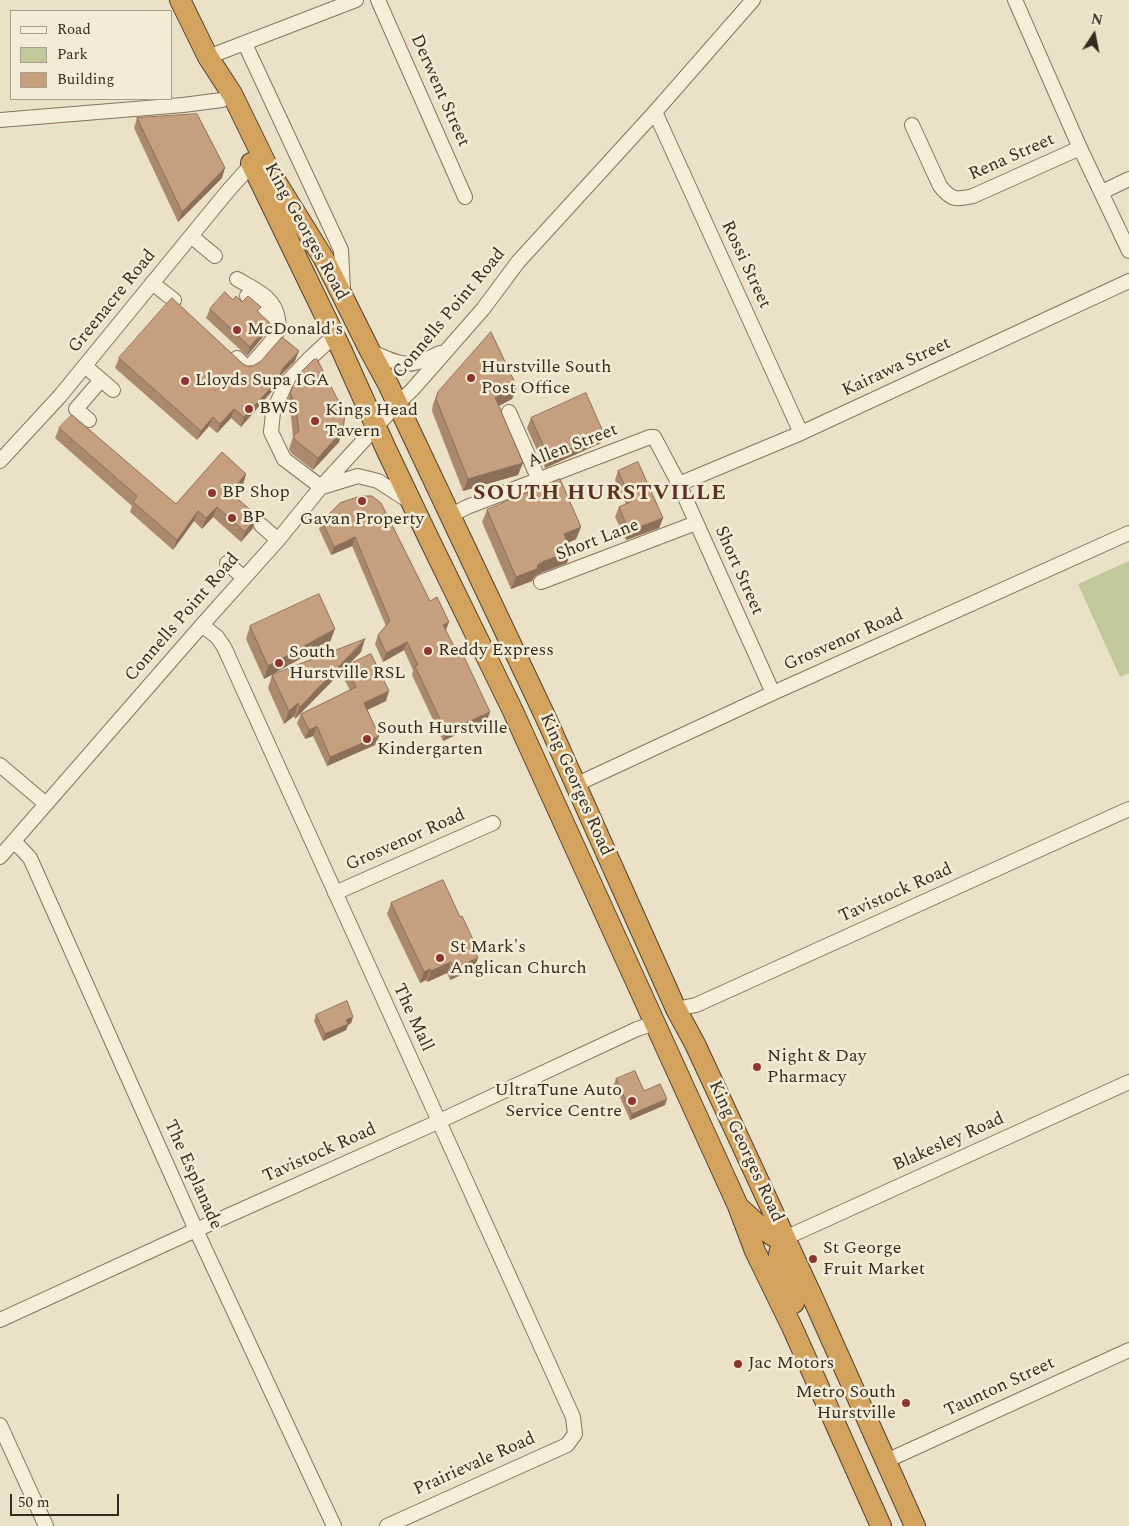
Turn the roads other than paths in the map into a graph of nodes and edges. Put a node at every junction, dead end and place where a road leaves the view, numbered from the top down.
1 (180, 0) edge
2 (356, 0) edge
3 (378, 0) edge
4 (753, 0) edge
5 (1015, 0) edge
6 (245, 44) junction
7 (208, 57) junction
8 (222, 100) junction
9 (654, 112) junction
10 (0, 120) edge
11 (912, 125) dead end
12 (1080, 148) junction
13 (252, 164) junction
14 (1129, 179) edge
15 (1102, 192) junction
16 (465, 197) dead end
17 (191, 236) junction
18 (1129, 251) edge
19 (215, 256) dead end
20 (1129, 281) edge
21 (152, 283) junction
22 (174, 300) edge
23 (344, 300) junction
24 (279, 324) dead end
25 (335, 335) junction
26 (225, 347) edge
27 (370, 351) junction
28 (445, 351) junction
29 (85, 366) junction
30 (102, 380) junction
31 (113, 390) dead end
32 (60, 396) junction
33 (397, 404) junction
34 (76, 409) junction
35 (509, 412) dead end
36 (89, 420) dead end
37 (377, 426) junction
38 (801, 433) junction
39 (654, 437) joint
40 (0, 461) edge
41 (539, 480) junction
42 (679, 484) junction
43 (321, 487) junction
44 (412, 503) junction
45 (450, 516) junction
46 (696, 523) junction
47 (261, 525) dead end
48 (1129, 533) edge
49 (278, 540) junction
50 (227, 563) dead end
51 (244, 578) junction
52 (541, 582) dead end
53 (202, 625) junction
54 (773, 693) junction
55 (0, 764) edge
56 (575, 785) junction
57 (46, 804) junction
58 (1129, 809) edge
59 (493, 823) dead end
60 (14, 841) junction
61 (0, 857) edge
62 (335, 893) junction
63 (676, 1009) junction
64 (655, 1023) junction
65 (1129, 1082) edge
66 (439, 1121) junction
67 (738, 1206) junction
68 (196, 1230) junction
69 (785, 1238) junction
70 (0, 1320) edge
71 (792, 1327) junction
72 (1129, 1350) edge
73 (0, 1425) edge
74 (575, 1434) joint
75 (886, 1461) junction
76 (46, 1526) edge
77 (334, 1526) edge
78 (387, 1526) edge
79 (881, 1526) edge
80 (915, 1526) edge

1 - 7 highway, King Georges Road
2 - 6 street
3 - 16 street, Derwent Street
4 - 9 street, Connells Point Road
5 - 12 street
6 - 7 street
6 - 23 street
7 - 8 highway, King Georges Road
7 - 23 highway, King Georges Road
8 - 10 street
8 - 13 highway, King Georges Road
9 - 28 street, Connells Point Road
9 - 38 street, Rossi Street
11 - 12 street, Rena Street
12 - 15 street
13 - 17 street, Greenacre Road
13 - 25 highway, King Georges Road
14 - 15 street
15 - 18 street
17 - 19 street
17 - 21 street, Greenacre Road
20 - 38 street, Kairawa Street
21 - 22 street
21 - 29 street, Greenacre Road
23 - 27 highway, King Georges Road
24 - 26 street
25 - 37 highway, King Georges Road
25 - 43 street
27 - 28 street
27 - 33 highway, King Georges Road
28 - 33 street, Connells Point Road
29 - 30 street
29 - 32 street, Greenacre Road
30 - 31 street
30 - 34 street
32 - 34 street
32 - 40 street, Greenacre Road
33 - 37 street, Connells Point Road
33 - 45 highway, King Georges Road
34 - 36 street
35 - 41 street
37 - 43 street, Connells Point Road
37 - 44 highway, King Georges Road
38 - 42 street, Kairawa Street
39 - 41 street, Allen Street
39 - 42 street, Short Street
41 - 45 street, Allen Street
42 - 46 street, Short Street
43 - 44 street
43 - 49 street, Connells Point Road
44 - 64 highway, King Georges Road
45 - 56 highway, King Georges Road
46 - 52 street, Short Lane
46 - 54 street, Short Street
47 - 49 street
48 - 54 street, Grosvenor Road
49 - 51 street, Connells Point Road
50 - 51 street
51 - 53 street, Connells Point Road
53 - 57 street, Connells Point Road
53 - 62 street, The Mall
54 - 56 street, Grosvenor Road
55 - 57 street
56 - 63 highway, King Georges Road
57 - 60 street, Connells Point Road
58 - 63 street, Tavistock Road
59 - 62 street, Grosvenor Road
60 - 61 street, Connells Point Road
60 - 68 street, The Esplanade
62 - 66 street, The Mall
63 - 69 highway, King Georges Road
64 - 66 street, Tavistock Road
64 - 67 highway, King Georges Road
65 - 69 street, Blakesley Road
66 - 68 street, Tavistock Road
66 - 74 street, The Mall
67 - 69 highway
67 - 71 highway, King Georges Road
68 - 70 street, Tavistock Road
68 - 77 street, The Esplanade
69 - 71 highway
69 - 75 highway, King Georges Road
71 - 79 highway, King Georges Road
72 - 75 street, Taunton Street
73 - 76 street
74 - 78 street, Prairievale Road
75 - 80 highway, King Georges Road

